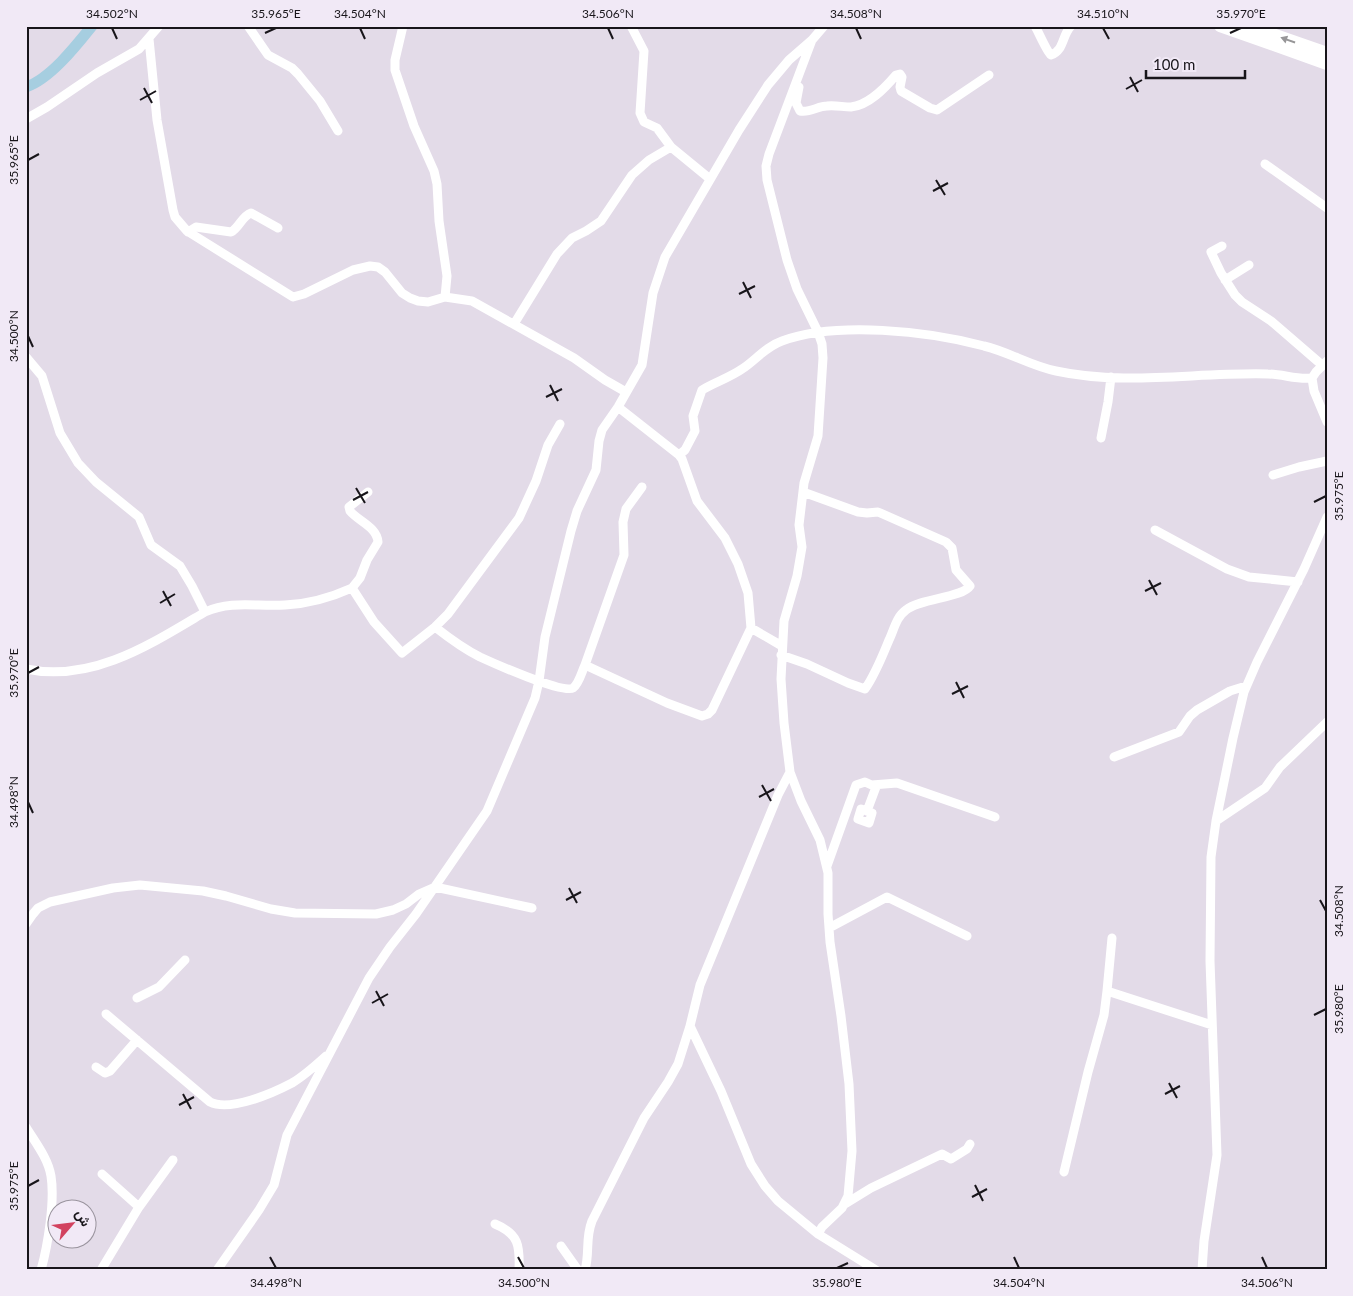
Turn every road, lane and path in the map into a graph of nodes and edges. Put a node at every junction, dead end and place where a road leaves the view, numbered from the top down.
1 (159, 26) edge
2 (248, 26) edge
3 (404, 26) edge
4 (631, 26) edge
5 (824, 26) edge
6 (1035, 26) edge
7 (1071, 26) edge
8 (1220, 26) edge
9 (1250, 26) edge
10 (149, 39) junction
11 (812, 40) junction
12 (1327, 53) edge
13 (1327, 64) edge
14 (801, 72) junction
15 (989, 75) dead end
16 (26, 119) edge
17 (338, 131) dead end
18 (671, 147) junction
19 (1265, 164) dead end
20 (710, 179) junction
21 (1327, 208) edge
22 (278, 228) dead end
23 (188, 232) junction
24 (1222, 246) dead end
25 (1249, 265) dead end
26 (1224, 280) junction
27 (446, 298) junction
28 (514, 324) junction
29 (818, 332) junction
30 (26, 357) edge
31 (1324, 363) edge
32 (1111, 377) junction
33 (1312, 378) junction
34 (626, 392) junction
35 (618, 407) junction
36 (1327, 422) edge
37 (560, 424) dead end
38 (1101, 438) dead end
39 (679, 455) junction
40 (1327, 461) edge
41 (1273, 476) dead end
42 (642, 488) dead end
43 (368, 492) dead end
44 (803, 492) junction
45 (1327, 517) edge
46 (1155, 530) dead end
47 (1298, 582) junction
48 (352, 588) junction
49 (205, 612) junction
50 (435, 627) junction
51 (752, 628) junction
52 (781, 651) junction
53 (585, 665) junction
54 (26, 669) edge
55 (540, 681) junction
56 (1246, 686) junction
57 (1327, 722) edge
58 (1114, 757) dead end
59 (790, 772) junction
60 (872, 785) junction
61 (867, 811) dead end
62 (996, 817) dead end
63 (1216, 821) junction
64 (827, 866) junction
65 (435, 887) junction
66 (532, 908) dead end
67 (26, 924) edge
68 (829, 928) junction
69 (967, 936) dead end
70 (1112, 938) dead end
71 (185, 960) dead end
72 (1107, 991) junction
73 (137, 998) dead end
74 (106, 1014) dead end
75 (1212, 1025) junction
76 (690, 1026) junction
77 (137, 1040) junction
78 (330, 1053) junction
79 (96, 1067) dead end
80 (26, 1127) edge
81 (970, 1144) dead end
82 (173, 1160) dead end
83 (1064, 1172) dead end
84 (102, 1174) dead end
85 (845, 1204) junction
86 (139, 1207) junction
87 (495, 1224) dead end
88 (818, 1234) junction
89 (561, 1246) dead end
90 (42, 1270) edge
91 (101, 1270) edge
92 (217, 1270) edge
93 (519, 1270) edge
94 (578, 1270) edge
95 (585, 1270) edge
96 (876, 1270) edge
97 (1202, 1270) edge

1 - 10 street
2 - 17 street
3 - 27 street
4 - 18 street
5 - 11 street
6 - 7 street
8 - 13 highway
12 -> 9 highway
10 - 16 street
10 - 23 street
11 - 14 street
11 - 20 street
14 - 15 street
14 - 29 street
18 - 20 street
18 - 28 street
19 - 21 street
20 - 34 street
22 - 23 street
23 - 27 street
24 - 26 street
25 - 26 street
26 - 31 street
27 - 28 street
28 - 34 street
29 - 32 street
29 - 39 street
29 - 44 street
30 - 49 street
31 - 33 street
32 - 33 street
32 - 38 street
33 - 36 street
34 - 35 street
35 - 39 street
35 - 55 street
37 - 50 street
39 - 51 street
40 - 41 street
42 - 53 street
43 - 48 street
44 - 52 street
44 - 52 street
45 - 47 street
46 - 47 street
47 - 56 street
48 - 49 street
48 - 50 street
49 - 54 street
50 - 55 street
51 - 52 street
51 - 53 street
52 - 59 street
53 - 55 street
55 - 65 street
56 - 58 street
56 - 63 street
57 - 63 street
59 - 64 street
59 - 76 street
60 - 61 street
60 - 62 street
60 - 64 street
63 - 75 street
64 - 68 street
65 - 66 street
65 - 67 street
65 - 78 street
68 - 69 street
68 - 85 street
70 - 72 street
71 - 73 street
72 - 75 street
72 - 83 street
74 - 77 street
75 - 97 street
76 - 88 street
76 - 95 street
77 - 78 street
77 - 79 street
78 - 92 street
80 - 90 street
81 - 85 street
82 - 86 street
84 - 86 street
85 - 88 street
86 - 91 street
87 - 93 street
88 - 96 street
89 - 94 street

